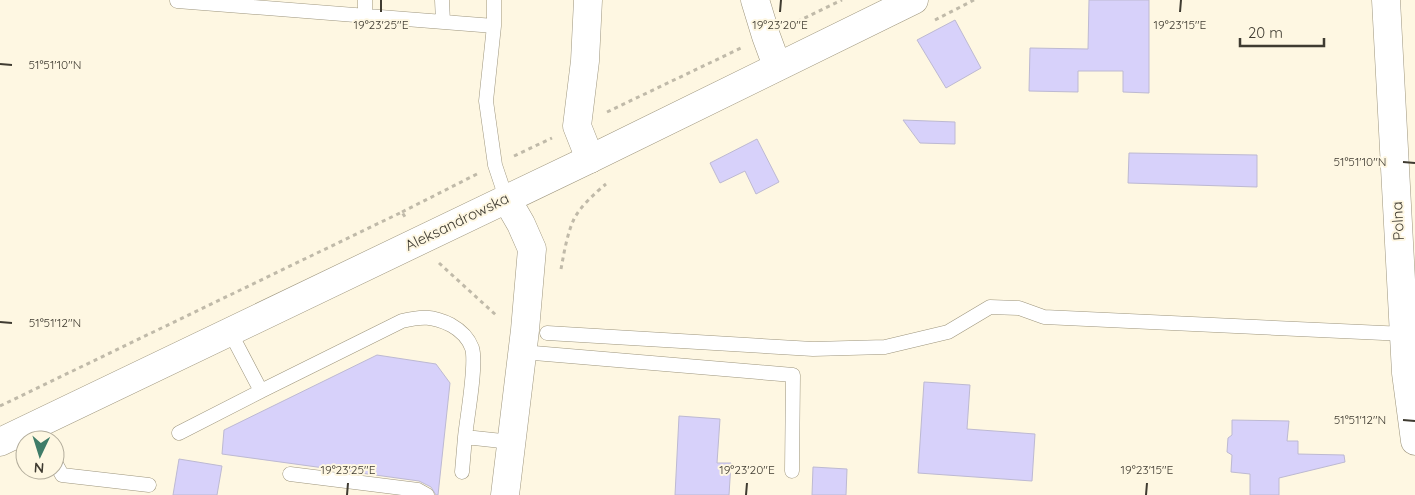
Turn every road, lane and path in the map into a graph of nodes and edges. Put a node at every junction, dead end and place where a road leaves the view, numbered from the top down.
1 (366, 0) edge
2 (442, 0) edge
3 (494, 0) edge
4 (588, 0) edge
5 (756, 0) edge
6 (842, 0) edge
7 (914, 0) edge
8 (1386, 0) edge
9 (177, 1) dead end
10 (292, 5) edge
11 (365, 16) junction
12 (443, 22) junction
13 (494, 26) junction
14 (766, 36) junction
15 (777, 66) junction
16 (577, 126) junction
17 (590, 159) junction
18 (495, 165) junction
19 (610, 181) dead end
20 (506, 198) junction
21 (402, 212) junction
22 (416, 242) junction
23 (559, 275) dead end
24 (503, 321) dead end
25 (230, 332) junction
26 (547, 333) dead end
27 (1404, 334) junction
28 (522, 352) junction
29 (260, 391) junction
30 (0, 406) edge
31 (44, 430) edge
32 (179, 433) dead end
33 (465, 437) junction
34 (15, 438) edge
35 (1415, 441) edge
36 (0, 442) edge
37 (511, 442) junction
38 (792, 471) dead end
39 (462, 472) dead end
40 (290, 474) dead end
41 (65, 475) edge
42 (150, 485) dead end
43 (427, 495) edge
44 (505, 495) edge

1 - 11 lane
2 - 12 lane
3 - 13 lane
4 - 16 main road
5 - 14 main road
6 - 14 path
7 - 15 main road, Aleksandrowska
8 - 27 main road, Polna
9 - 10 lane
10 - 11 lane
11 - 12 lane
12 - 13 lane
13 - 18 lane
14 - 15 main road
14 - 16 path
15 - 17 main road, Aleksandrowska
16 - 17 main road
16 - 18 path
17 - 20 main road, Aleksandrowska
18 - 20 lane
18 - 21 path
19 - 23 path
20 - 22 main road, Aleksandrowska
20 - 28 main road
21 - 22 path
21 - 30 path
22 - 24 path
22 - 25 main road, Aleksandrowska
25 - 29 lane
25 - 31 main road, Aleksandrowska
26 - 27 lane
27 - 35 main road, Polna
28 - 37 main road
28 - 38 lane
29 - 32 lane
29 - 33 lane
33 - 37 lane
33 - 39 lane
34 - 36 main road, Aleksandrowska
37 - 44 main road
40 - 43 lane
41 - 42 lane

